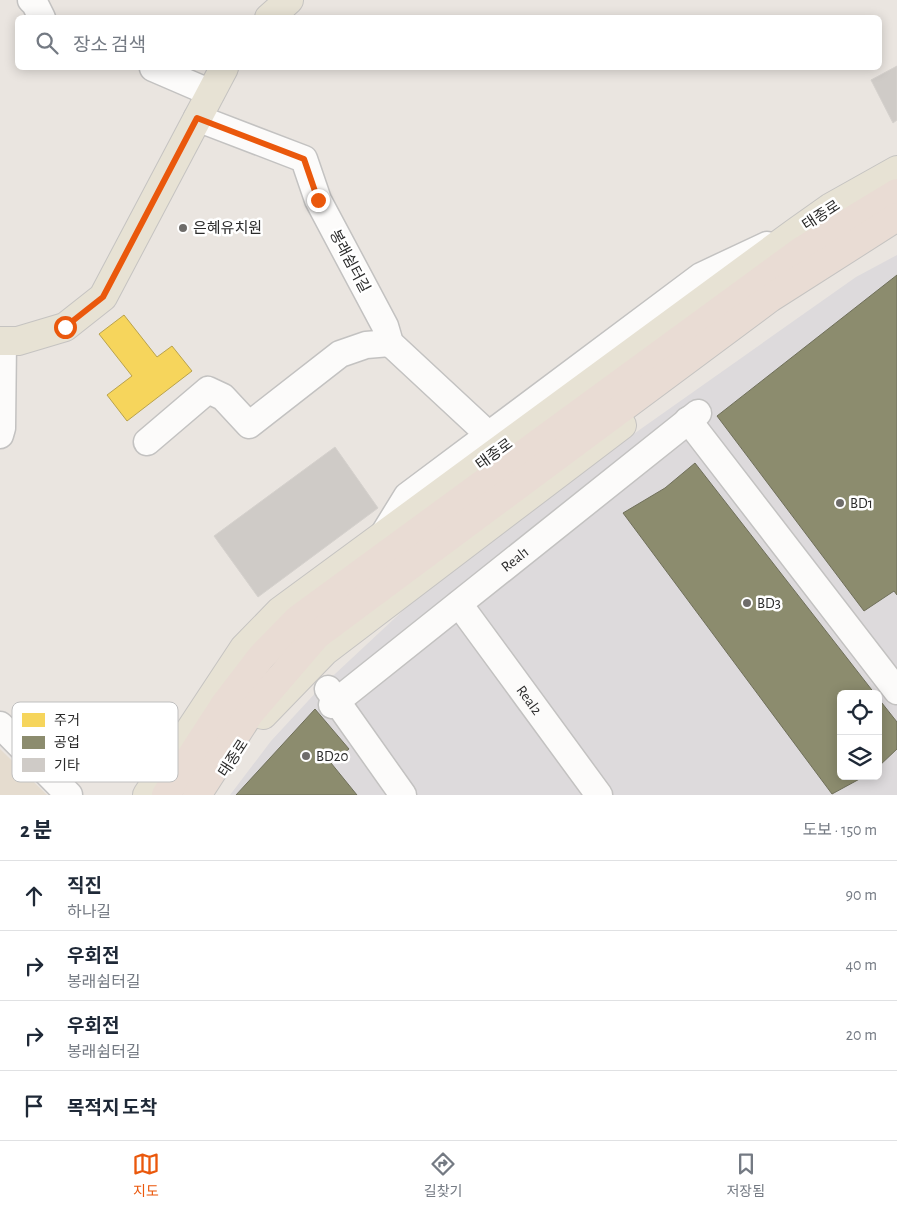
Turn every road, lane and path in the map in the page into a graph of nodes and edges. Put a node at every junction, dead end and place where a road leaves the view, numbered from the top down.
1 (31, 0) edge
2 (288, 0) edge
3 (40, 15) edge
4 (272, 15) edge
5 (158, 70) edge
6 (223, 70) edge
7 (211, 93) junction
8 (197, 118) junction
9 (897, 170) edge
10 (897, 193) edge
11 (897, 217) edge
12 (897, 228) edge
13 (797, 231) junction
14 (1, 341) edge
15 (390, 343) junction
16 (0, 435) edge
17 (489, 435) junction
18 (147, 442) dead end
19 (382, 537) junction
20 (459, 604) junction
21 (897, 691) edge
22 (0, 725) edge
23 (12, 737) edge
24 (178, 748) edge
25 (178, 777) edge
26 (56, 782) edge
27 (156, 782) edge
28 (175, 782) edge
29 (395, 792) edge
30 (69, 795) edge
31 (147, 795) edge
32 (166, 795) edge
33 (197, 795) edge
34 (210, 795) edge
35 (599, 795) edge

1 - 3 street
2 - 4 main road
5 - 7 street
6 - 7 main road
7 - 8 main road
8 - 14 main road
8 - 15 street, 봉래쉼터길
9 - 13 main road, 태종로
10 - 25 highway
11 - 33 highway
12 - 34 main road, 태종로
13 - 17 street
13 - 19 main road, 태종로
14 - 16 street
15 - 17 street, 봉래쉼터길
15 - 18 street
17 - 19 street
19 - 24 main road, 태종로
20 - 21 street, Real1
20 - 29 street, Real1
20 - 35 street, Real2
22 - 23 street
26 - 30 street
27 - 31 main road, 태종로
28 - 32 highway

